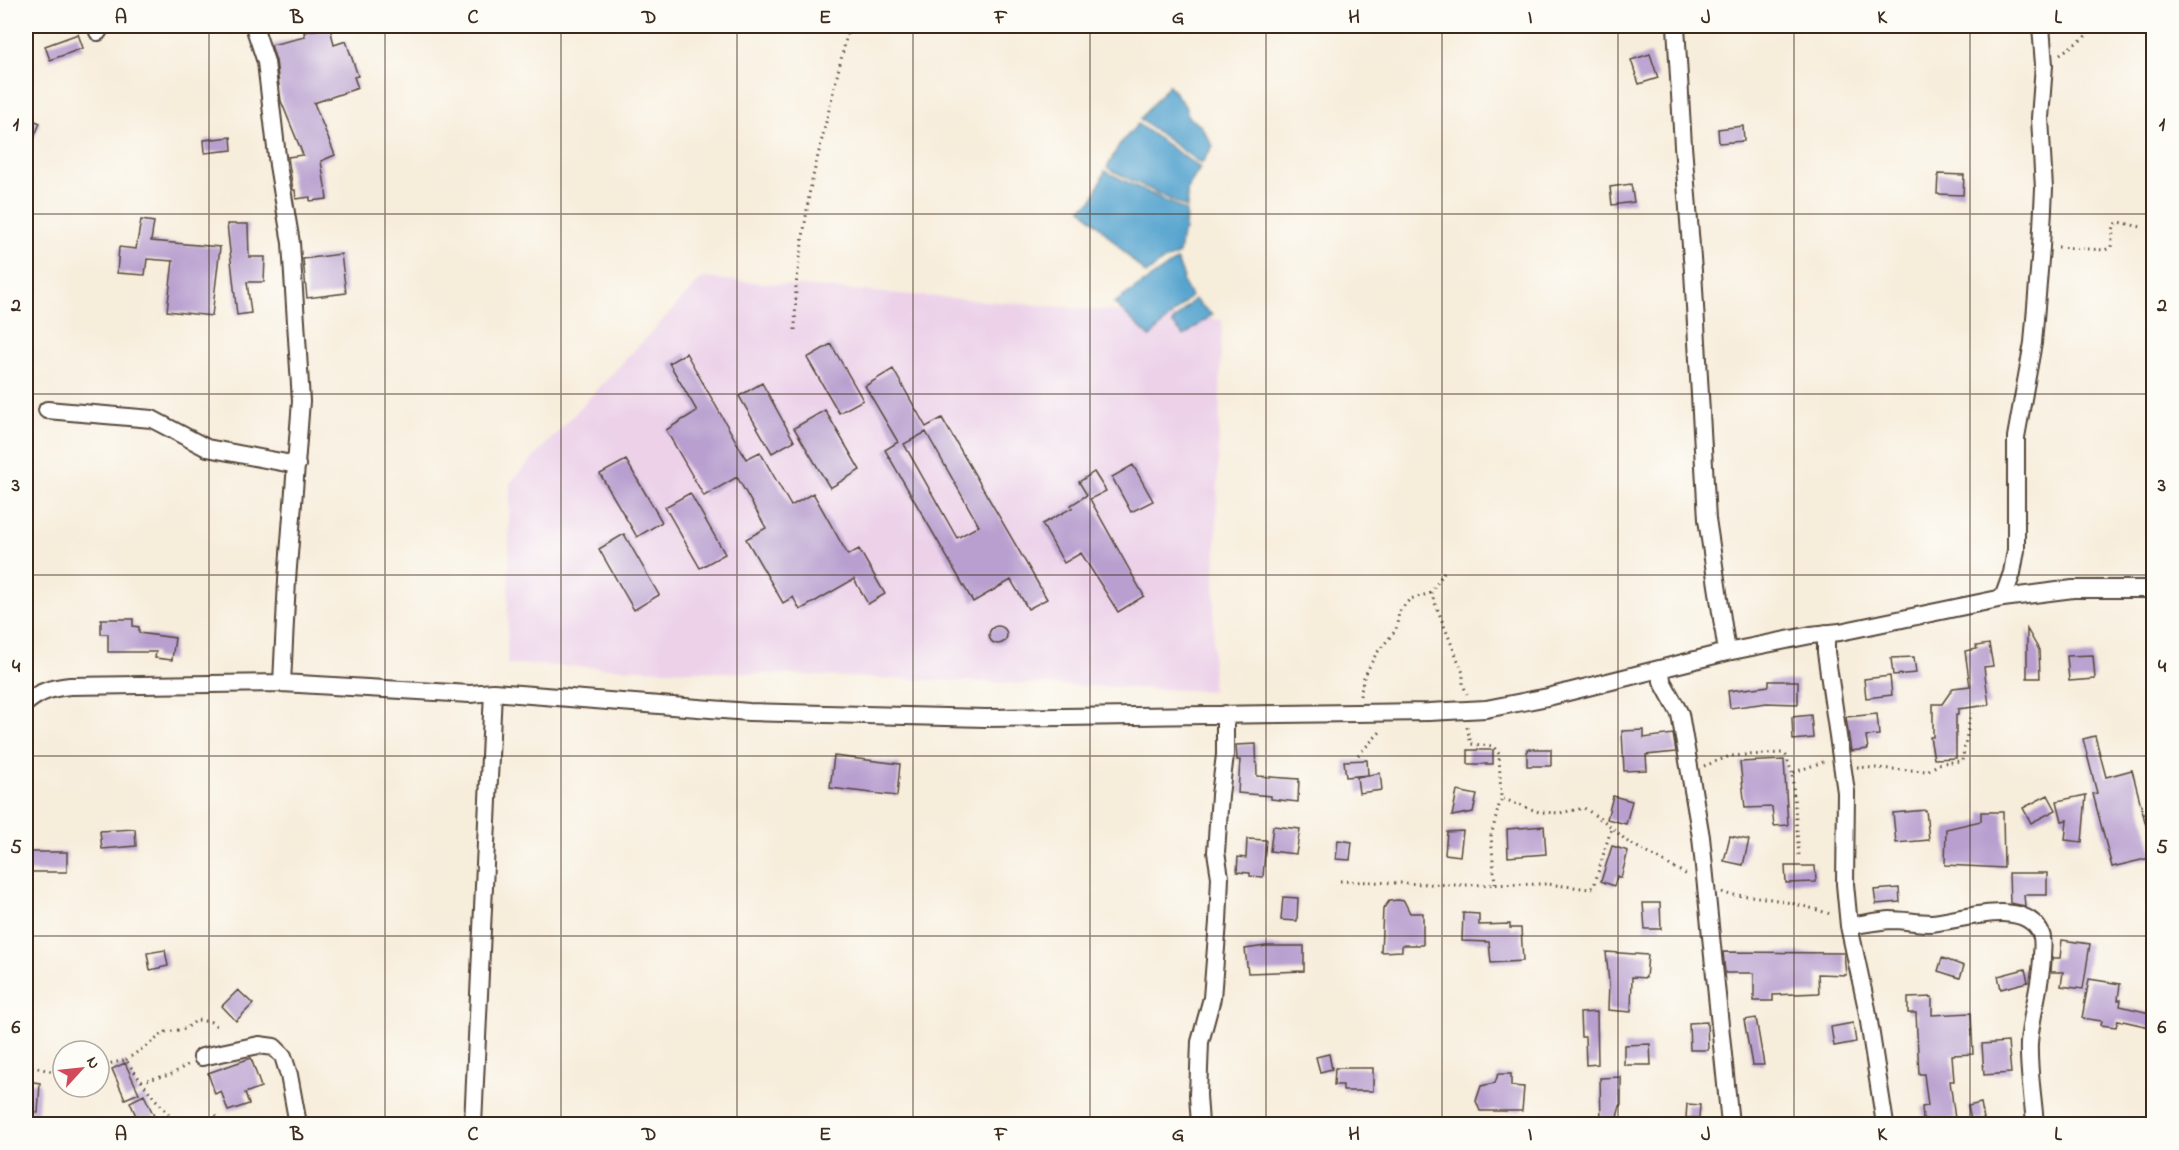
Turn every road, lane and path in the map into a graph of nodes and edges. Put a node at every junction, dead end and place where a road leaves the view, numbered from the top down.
1 (254, 26) edge
2 (849, 26) edge
3 (1676, 26) edge
4 (2041, 26) edge
5 (2092, 26) edge
6 (2119, 26) edge
7 (2154, 28) edge
8 (2044, 65) junction
9 (2141, 227) dead end
10 (2041, 247) junction
11 (795, 330) dead end
12 (47, 410) dead end
13 (297, 465) junction
14 (1444, 572) dead end
15 (2154, 589) edge
16 (1431, 593) junction
17 (2003, 598) junction
18 (1826, 633) junction
19 (1727, 652) junction
20 (1661, 669) junction
21 (282, 683) junction
22 (493, 692) junction
23 (26, 703) edge
24 (1468, 710) junction
25 (1357, 713) junction
26 (1397, 713) junction
27 (1971, 713) dead end
28 (1225, 714) junction
29 (1358, 755) dead end
30 (1843, 761) junction
31 (1690, 770) junction
32 (1792, 773) junction
33 (1501, 798) junction
34 (1611, 829) junction
35 (1799, 855) dead end
36 (1340, 881) dead end
37 (1496, 884) junction
38 (1706, 885) junction
39 (1849, 923) junction
40 (218, 1027) dead end
41 (202, 1057) joint
42 (126, 1060) junction
43 (111, 1063) edge
44 (26, 1065) edge
45 (51, 1071) edge
46 (141, 1081) junction
47 (219, 1116) dead end
48 (178, 1125) edge
49 (199, 1125) edge
50 (298, 1125) edge
51 (473, 1125) edge
52 (1200, 1125) edge
53 (1730, 1125) edge
54 (1885, 1125) edge
55 (2035, 1125) edge

1 - 13 street
2 - 11 path
3 - 19 street
4 - 8 street
5 - 8 path
6 - 7 path
8 - 10 street
9 - 10 path
10 - 17 street
12 - 13 street
13 - 21 street
14 - 16 path
15 - 17 street
16 - 24 path
16 - 25 path
17 - 18 street
18 - 19 street
18 - 30 street
19 - 20 street
20 - 24 street
20 - 31 street
21 - 22 street
21 - 23 street
22 - 28 street
22 - 51 street
24 - 26 street
24 - 33 path
25 - 26 street
25 - 28 street
26 - 29 path
27 - 30 path
28 - 52 street
30 - 32 path
30 - 39 street
31 - 32 path
31 - 38 street
32 - 35 path
33 - 34 path
33 - 37 path
34 - 37 path
34 - 38 path
36 - 37 path
38 - 39 path
38 - 53 street
39 - 54 street
39 - 55 street
40 - 42 path
41 - 46 path
41 - 50 street
42 - 43 path
42 - 46 path
44 - 45 path
46 - 48 path
47 - 49 path

